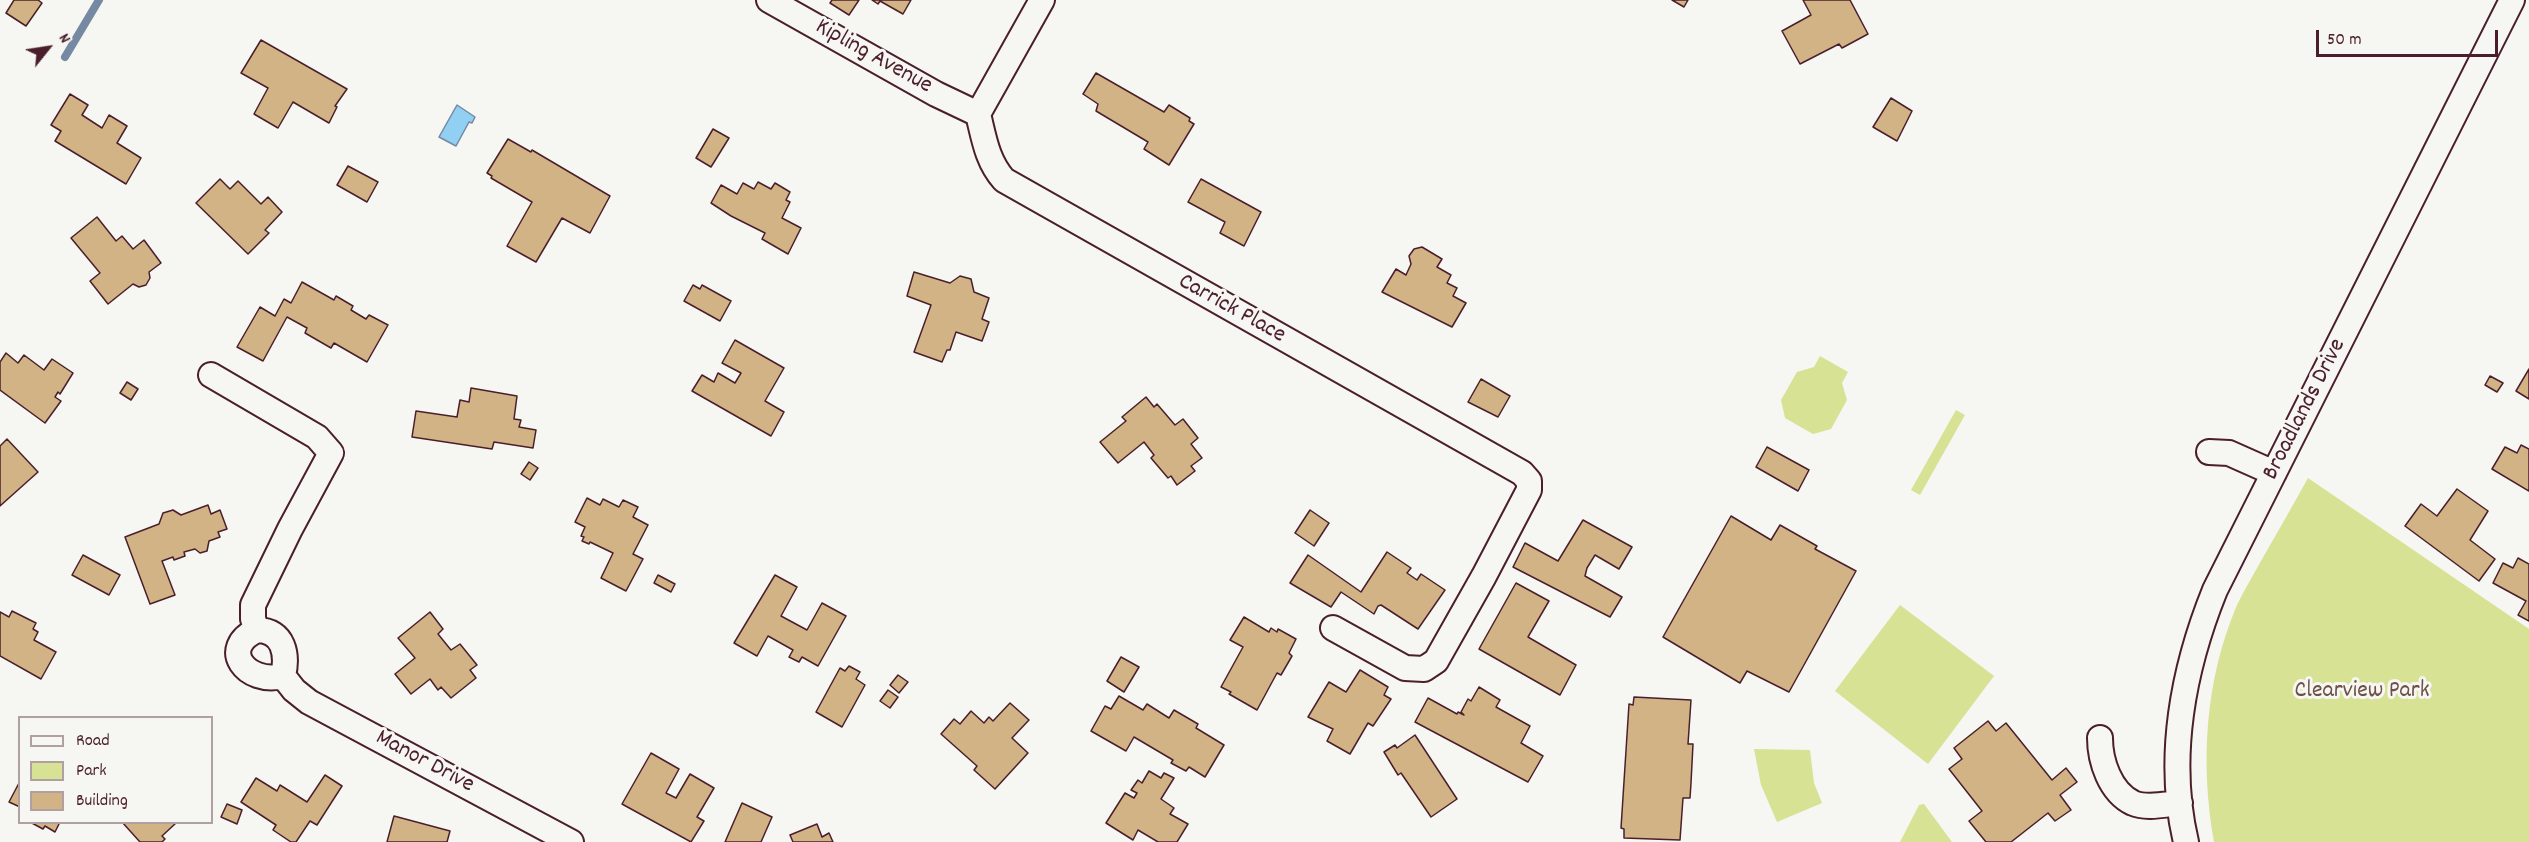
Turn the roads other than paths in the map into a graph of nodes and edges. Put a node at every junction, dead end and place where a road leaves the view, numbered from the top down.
1 (769, 0) edge
2 (1042, 0) edge
3 (2512, 0) edge
4 (978, 114) junction
5 (212, 375) dead end
6 (2209, 452) dead end
7 (2274, 473) junction
8 (1333, 628) dead end
9 (257, 630) junction
10 (283, 676) junction
11 (2100, 738) dead end
12 (2180, 803) junction
13 (571, 842) edge
14 (2186, 842) edge

1 - 4 street, Kipling Avenue
2 - 4 street
3 - 7 street, Broadlands Drive
4 - 8 street, Carrick Place
5 - 9 street
6 - 7 street
7 - 12 street, Broadlands Drive
9 - 10 street
9 - 10 street
10 - 13 street, Manor Drive
11 - 12 street
12 - 14 street, Broadlands Drive

